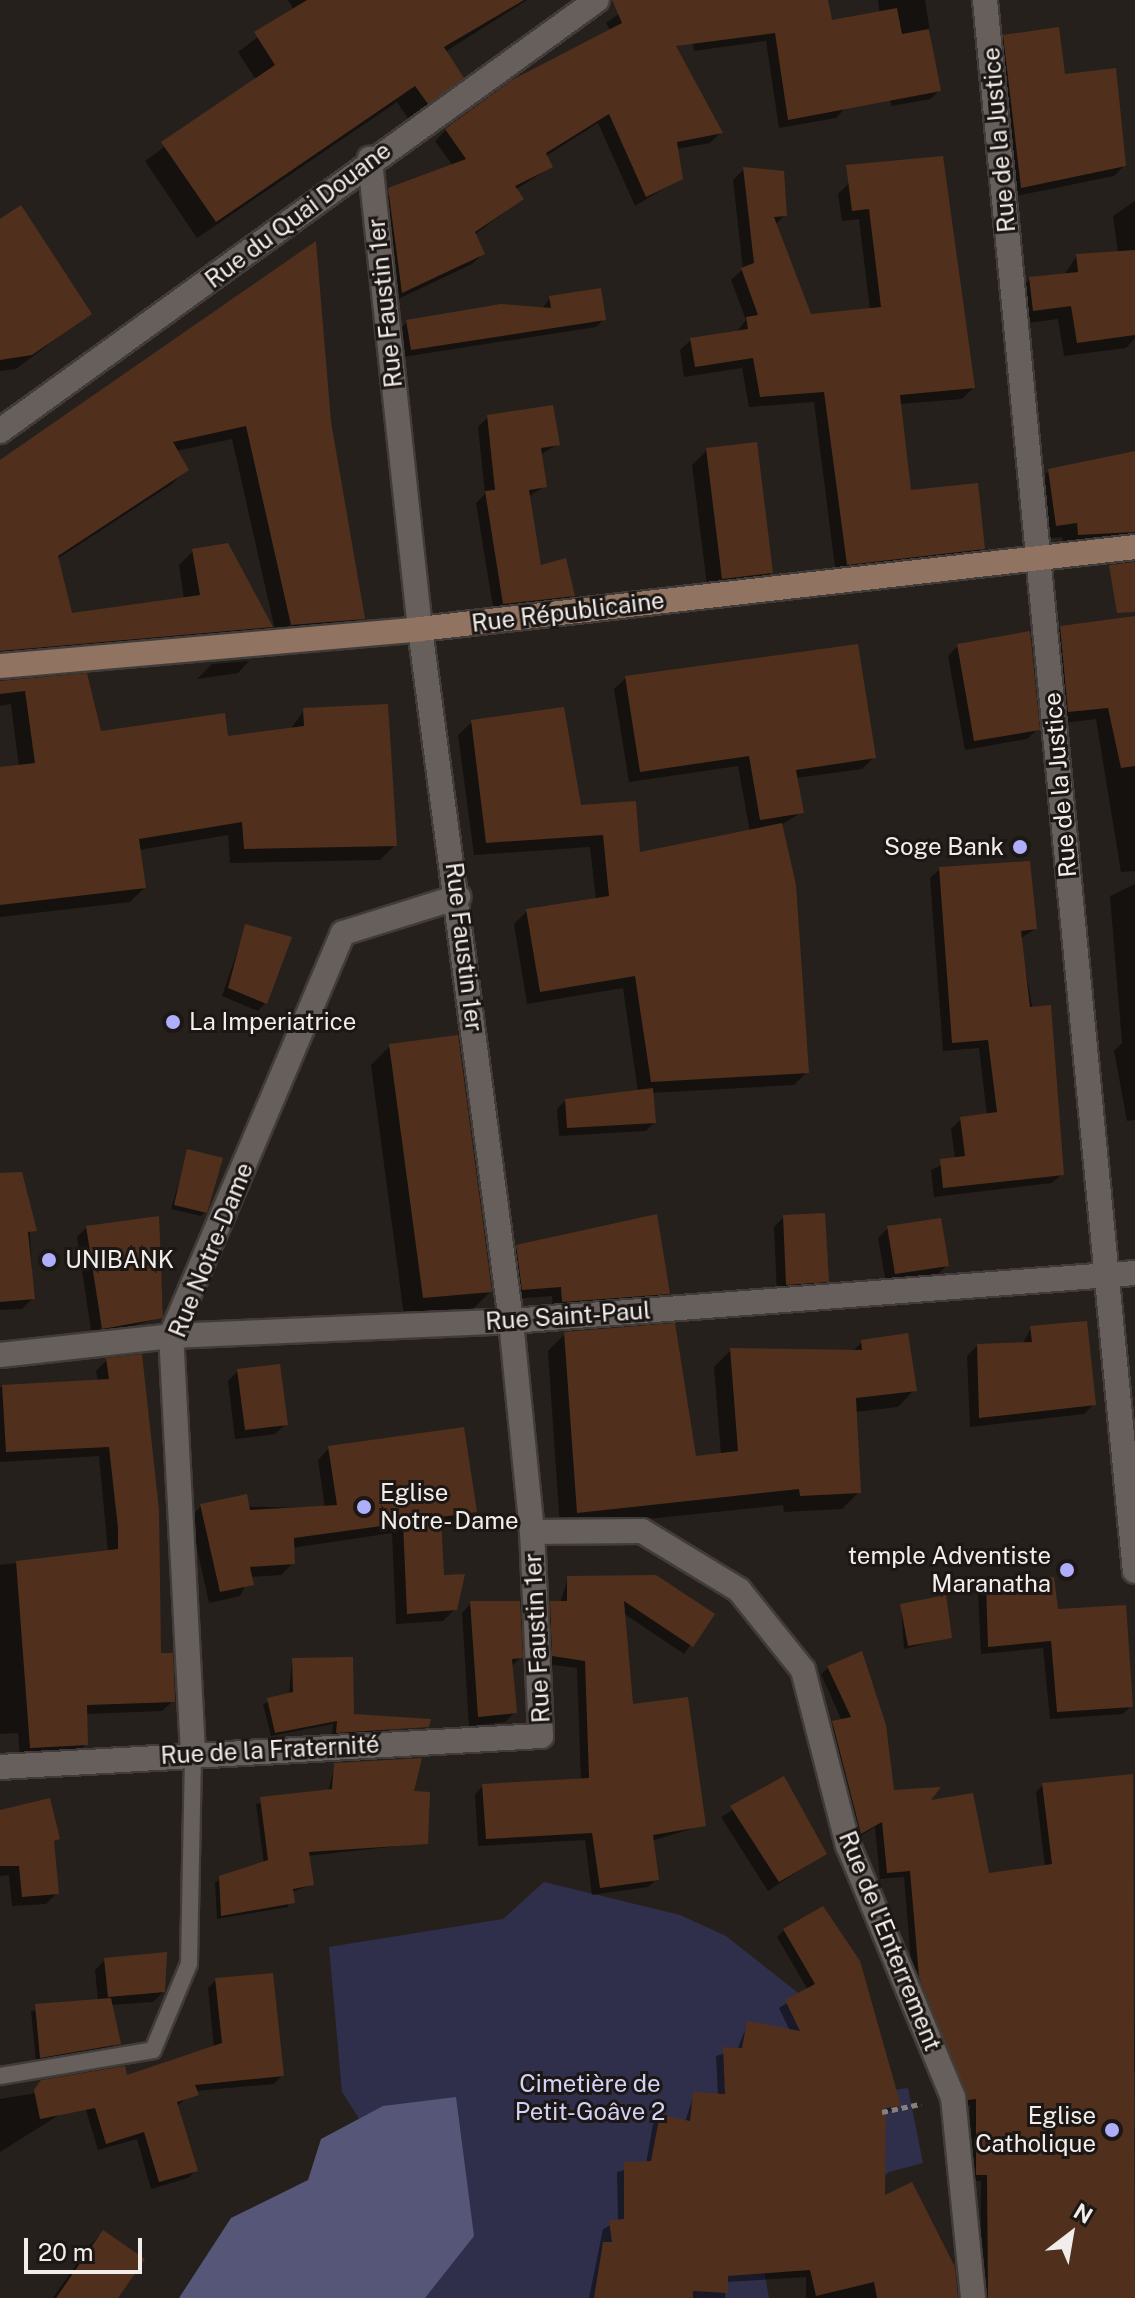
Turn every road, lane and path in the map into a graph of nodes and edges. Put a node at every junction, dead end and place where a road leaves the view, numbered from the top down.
1 (597, 0) edge
2 (985, 0) edge
3 (370, 159) junction
4 (0, 431) edge
5 (1135, 547) edge
6 (1039, 558) junction
7 (420, 629) junction
8 (0, 666) edge
9 (458, 897) junction
10 (1135, 1273) edge
11 (1106, 1276) junction
12 (511, 1321) junction
13 (171, 1336) junction
14 (0, 1355) edge
15 (532, 1532) junction
16 (1135, 1564) edge
17 (541, 1736) joint
18 (193, 1753) junction
19 (0, 1767) edge
20 (0, 2076) edge
21 (953, 2097) junction
22 (882, 2112) dead end
23 (973, 2298) edge

1 - 3 street, Rue du Quai Douane
2 - 6 street, Rue de la Justice
3 - 4 street, Rue du Quai Douane
3 - 7 street, Rue Faustin 1er
5 - 6 street, Rue Républicaine
6 - 7 street, Rue Républicaine
6 - 11 street, Rue de la Justice
7 - 8 street, Rue Républicaine
7 - 9 street, Rue Faustin 1er
9 - 12 street, Rue Faustin 1er
9 - 13 street, Rue Notre-Dame
10 - 11 street, Rue Saint-Paul
11 - 12 street, Rue Saint-Paul
11 - 16 street, Rue de la Justice
12 - 13 street, Rue Saint-Paul
12 - 15 street, Rue Faustin 1er
13 - 14 street, Rue Saint-Paul
13 - 18 street, Rue Notre-Dame
15 - 17 street, Rue Faustin 1er
15 - 21 street, Rue de l'Enterrement
17 - 18 street, Rue de la Fraternité
18 - 19 street, Rue de la Fraternité
18 - 20 lane
21 - 22 path
21 - 23 street, Rue de l'Enterrement

